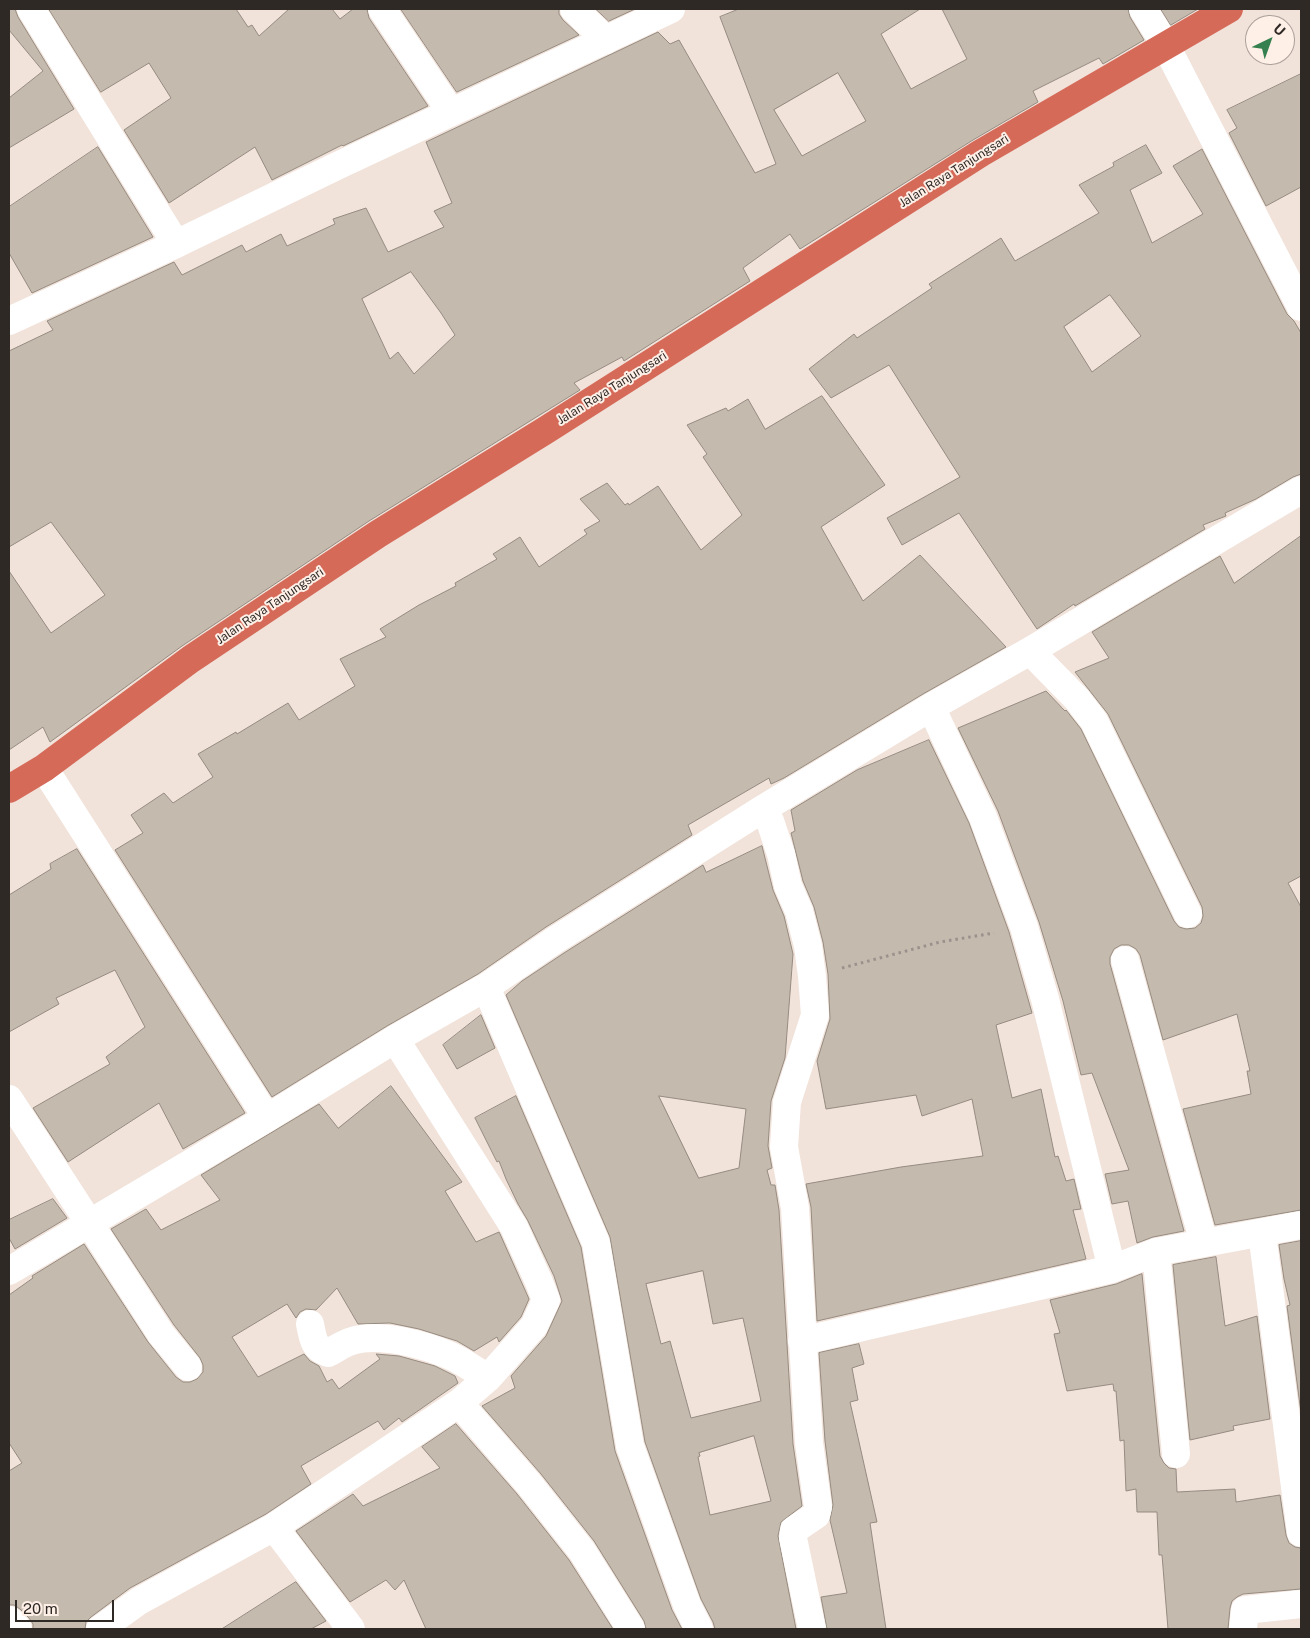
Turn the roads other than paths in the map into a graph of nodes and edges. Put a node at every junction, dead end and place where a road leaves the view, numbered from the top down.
1 (31, 9) edge
2 (382, 9) edge
3 (574, 9) edge
4 (1144, 9) edge
5 (1228, 9) edge
6 (659, 11) edge
7 (606, 40) junction
8 (1166, 46) junction
9 (451, 112) junction
10 (176, 244) junction
11 (1301, 307) edge
12 (9, 320) edge
13 (1301, 490) edge
14 (1030, 651) junction
15 (931, 707) junction
16 (44, 768) junction
17 (9, 788) edge
18 (761, 810) junction
19 (1188, 914) dead end
20 (1125, 960) dead end
21 (486, 987) junction
22 (395, 1040) junction
23 (9, 1100) edge
24 (268, 1118) junction
25 (89, 1224) junction
26 (1301, 1225) edge
27 (1262, 1233) junction
28 (1204, 1243) junction
29 (1156, 1252) junction
30 (1112, 1269) junction
31 (9, 1271) edge
32 (310, 1324) dead end
33 (802, 1341) junction
34 (188, 1367) dead end
35 (488, 1378) junction
36 (458, 1403) junction
37 (1176, 1454) dead end
38 (274, 1527) junction
39 (1301, 1533) edge
40 (1301, 1604) edge
41 (9, 1620) edge
42 (18, 1629) edge
43 (100, 1629) edge
44 (351, 1629) edge
45 (631, 1629) edge
46 (699, 1629) edge
47 (812, 1629) edge
48 (1243, 1629) edge

1 - 10 street
2 - 9 street
3 - 7 street
4 - 8 street
5 - 8 highway, Jalan Raya Tanjungsari
6 - 7 street
7 - 9 street
8 - 11 street
8 - 16 highway, Jalan Raya Tanjungsari
9 - 10 street
10 - 12 street
13 - 14 street
14 - 15 street
14 - 19 street
15 - 18 street
15 - 30 street
16 - 17 highway, Jalan Raya Tanjungsari
16 - 24 street
18 - 21 street
18 - 33 street
20 - 28 street
21 - 22 street
21 - 46 street
22 - 24 street
22 - 35 street
23 - 25 street
24 - 25 street
25 - 31 street
25 - 34 street
26 - 27 street
27 - 28 street
27 - 39 street
28 - 29 street
29 - 30 street
29 - 37 street
30 - 33 street
32 - 35 street
33 - 47 street
35 - 36 street
36 - 38 street
36 - 45 street
38 - 43 street
38 - 44 street
40 - 48 street
41 - 42 street

